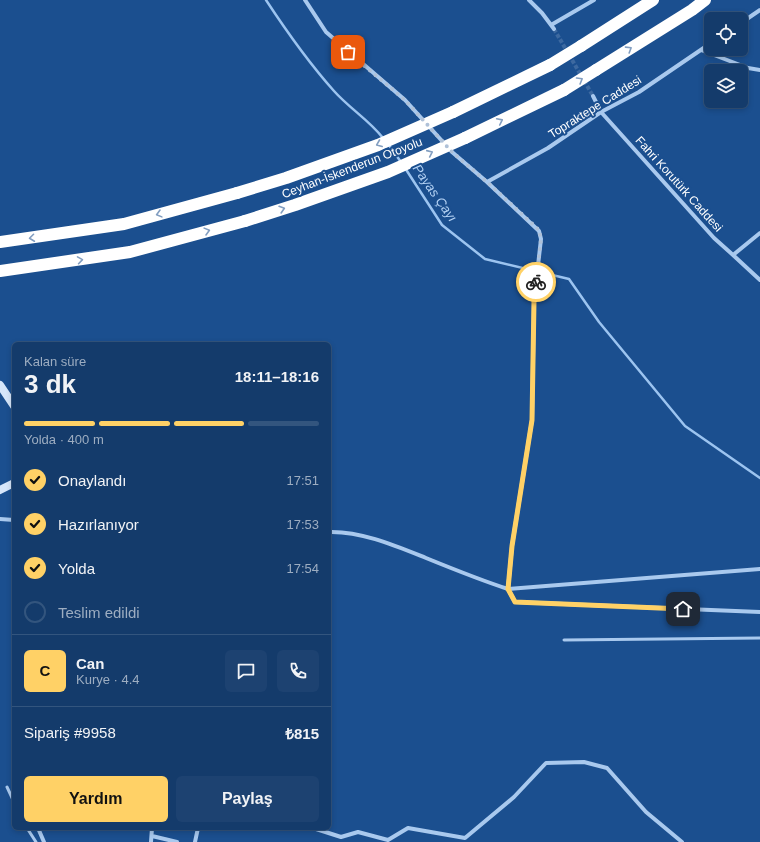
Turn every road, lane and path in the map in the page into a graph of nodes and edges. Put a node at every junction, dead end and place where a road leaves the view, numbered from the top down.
1 (305, 0) edge
2 (529, 0) edge
3 (594, 0) edge
4 (653, 0) edge
5 (705, 0) edge
6 (760, 10) edge
7 (748, 18) edge
8 (704, 48) edge
9 (701, 50) junction
10 (760, 70) edge
11 (593, 96) tunnel mouth
12 (601, 112) junction
13 (487, 182) junction
14 (760, 233) edge
15 (0, 242) edge
16 (733, 255) junction
17 (0, 272) edge
18 (760, 280) edge
19 (0, 385) edge
20 (12, 403) edge
21 (12, 484) edge
22 (0, 490) edge
23 (0, 518) edge
24 (12, 520) edge
25 (331, 532) edge
26 (760, 569) edge
27 (508, 589) junction
28 (760, 612) edge
29 (760, 638) edge
30 (564, 640) dead end
31 (7, 787) dead end
32 (12, 798) edge
33 (28, 830) edge
34 (39, 830) edge
35 (152, 830) edge
36 (198, 830) edge
37 (319, 830) edge
38 (152, 836) junction
39 (36, 842) edge
40 (44, 842) edge
41 (151, 842) edge
42 (177, 842) edge
43 (195, 842) edge
44 (682, 842) edge

1 - 13 street
2 - 3 street
4 -> 15 highway, Ceyhan-İskenderun Otoyolu, bridge
17 -> 5 highway, Ceyhan-İskenderun Otoyolu, bridge
6 - 7 street
8 - 9 street, Topraktepe Caddesi
9 - 10 street
9 - 12 street, Topraktepe Caddesi
11 - 12 street, Fahri Korutürk Caddesi
12 - 13 street, Topraktepe Caddesi
12 - 16 street, Fahri Korutürk Caddesi
13 - 27 street
14 - 16 street
16 - 18 street, Fahri Korutürk Caddesi
19 - 20 street
21 - 22 street
23 - 24 street
25 - 27 street
26 - 27 street
27 - 28 street
29 - 30 lane
31 - 32 lane
33 - 39 lane
34 - 40 street
35 - 38 street
36 - 43 street
37 - 44 street
38 - 41 street
38 - 42 street

